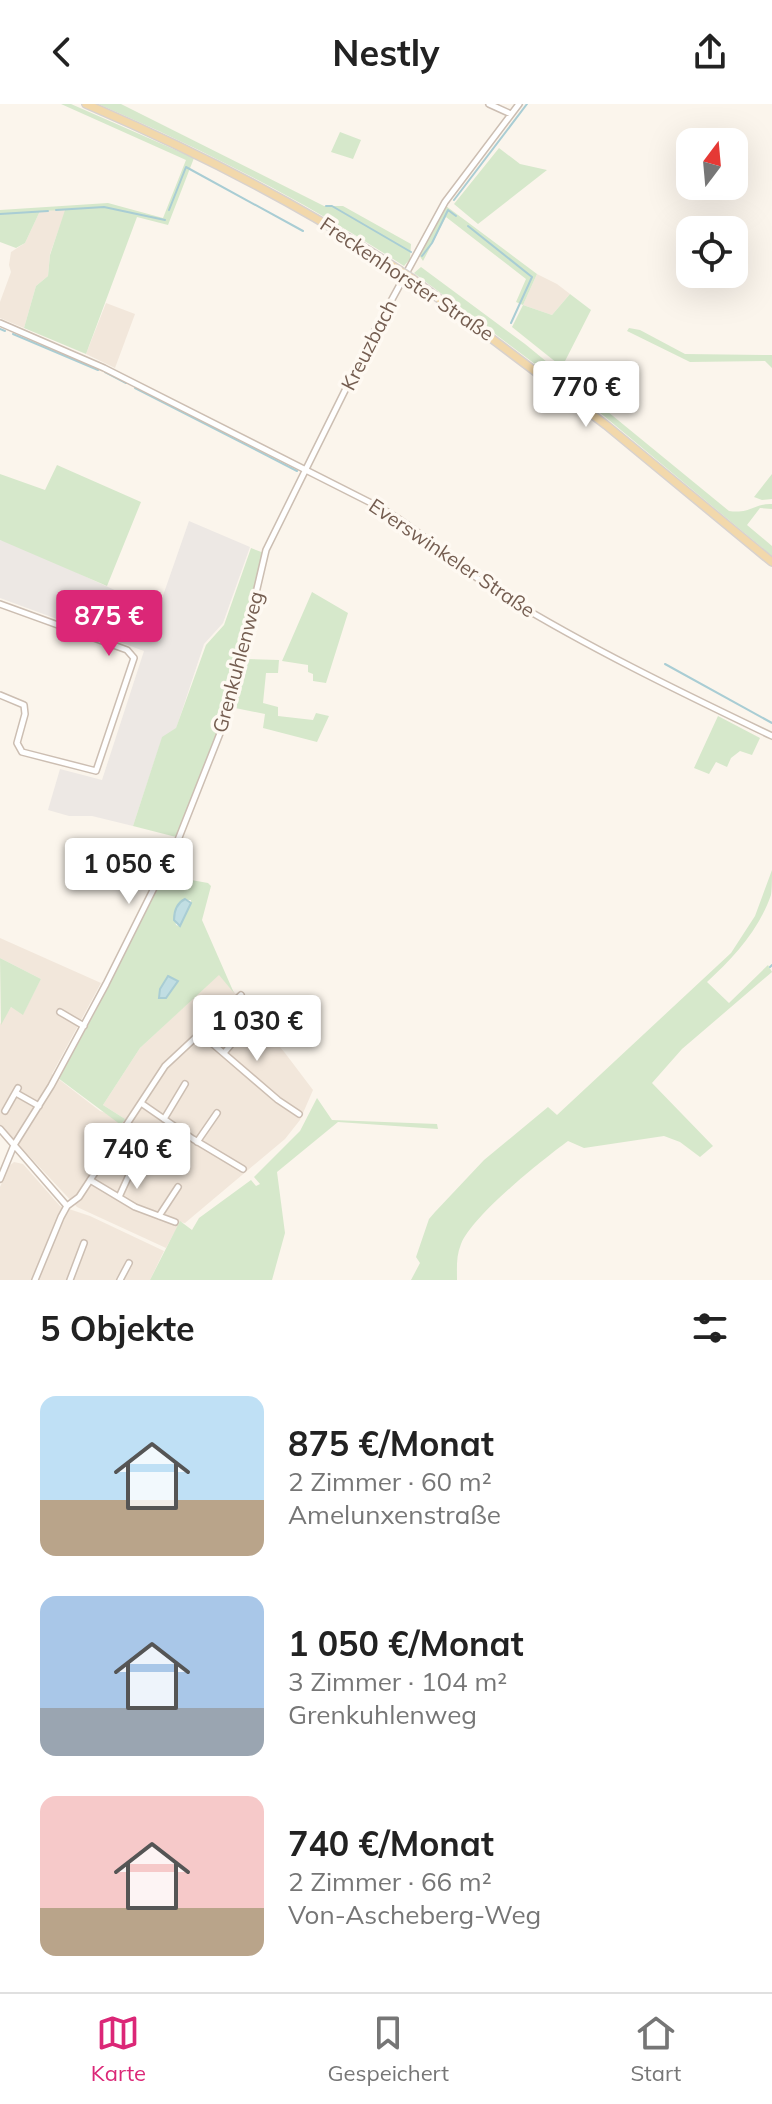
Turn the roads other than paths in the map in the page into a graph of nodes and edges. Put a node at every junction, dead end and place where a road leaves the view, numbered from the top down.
1 (86, 104) edge
2 (489, 104) edge
3 (519, 104) edge
4 (511, 114) junction
5 (0, 323) edge
6 (306, 469) junction
7 (772, 562) edge
8 (0, 604) edge
9 (0, 695) edge
10 (772, 736) edge
11 (241, 995) dead end
12 (60, 1012) dead end
13 (84, 1026) junction
14 (243, 1030) dead end
15 (200, 1033) junction
16 (224, 1053) junction
17 (185, 1084) dead end
18 (141, 1103) junction
19 (39, 1106) junction
20 (5, 1111) dead end
21 (217, 1113) dead end
22 (299, 1114) dead end
23 (164, 1119) junction
24 (0, 1129) edge
25 (197, 1142) junction
26 (14, 1145) junction
27 (135, 1162) dead end
28 (243, 1169) dead end
29 (0, 1179) edge
30 (90, 1180) junction
31 (178, 1187) dead end
32 (119, 1197) junction
33 (67, 1206) junction
34 (159, 1216) junction
35 (175, 1222) dead end
36 (84, 1243) dead end
37 (129, 1263) dead end
38 (35, 1280) edge
39 (70, 1280) edge
40 (120, 1280) edge

1 - 7 main road, Freckenhorster Straße, bridge
2 - 4 street
3 - 4 street, Kreuzbach
4 - 6 street, Kreuzbach
5 - 6 street, Everswinkeler Straße
6 - 10 street, Everswinkeler Straße
6 - 13 street, Grenkuhlenweg
8 - 9 street
11 - 15 street
12 - 13 street
13 - 19 street, Grenkuhlenweg
14 - 16 street
15 - 16 street
15 - 18 street
16 - 22 street
17 - 23 street
18 - 23 street
18 - 30 street
19 - 20 street
19 - 26 street, Grenkuhlenweg
21 - 25 street
23 - 25 street
24 - 26 street
25 - 28 street
26 - 29 street, Grenkuhlenweg
26 - 33 street
27 - 32 street
30 - 32 street
30 - 33 street
31 - 34 street
32 - 34 street
33 - 38 street
34 - 35 street
36 - 39 street
37 - 40 street

